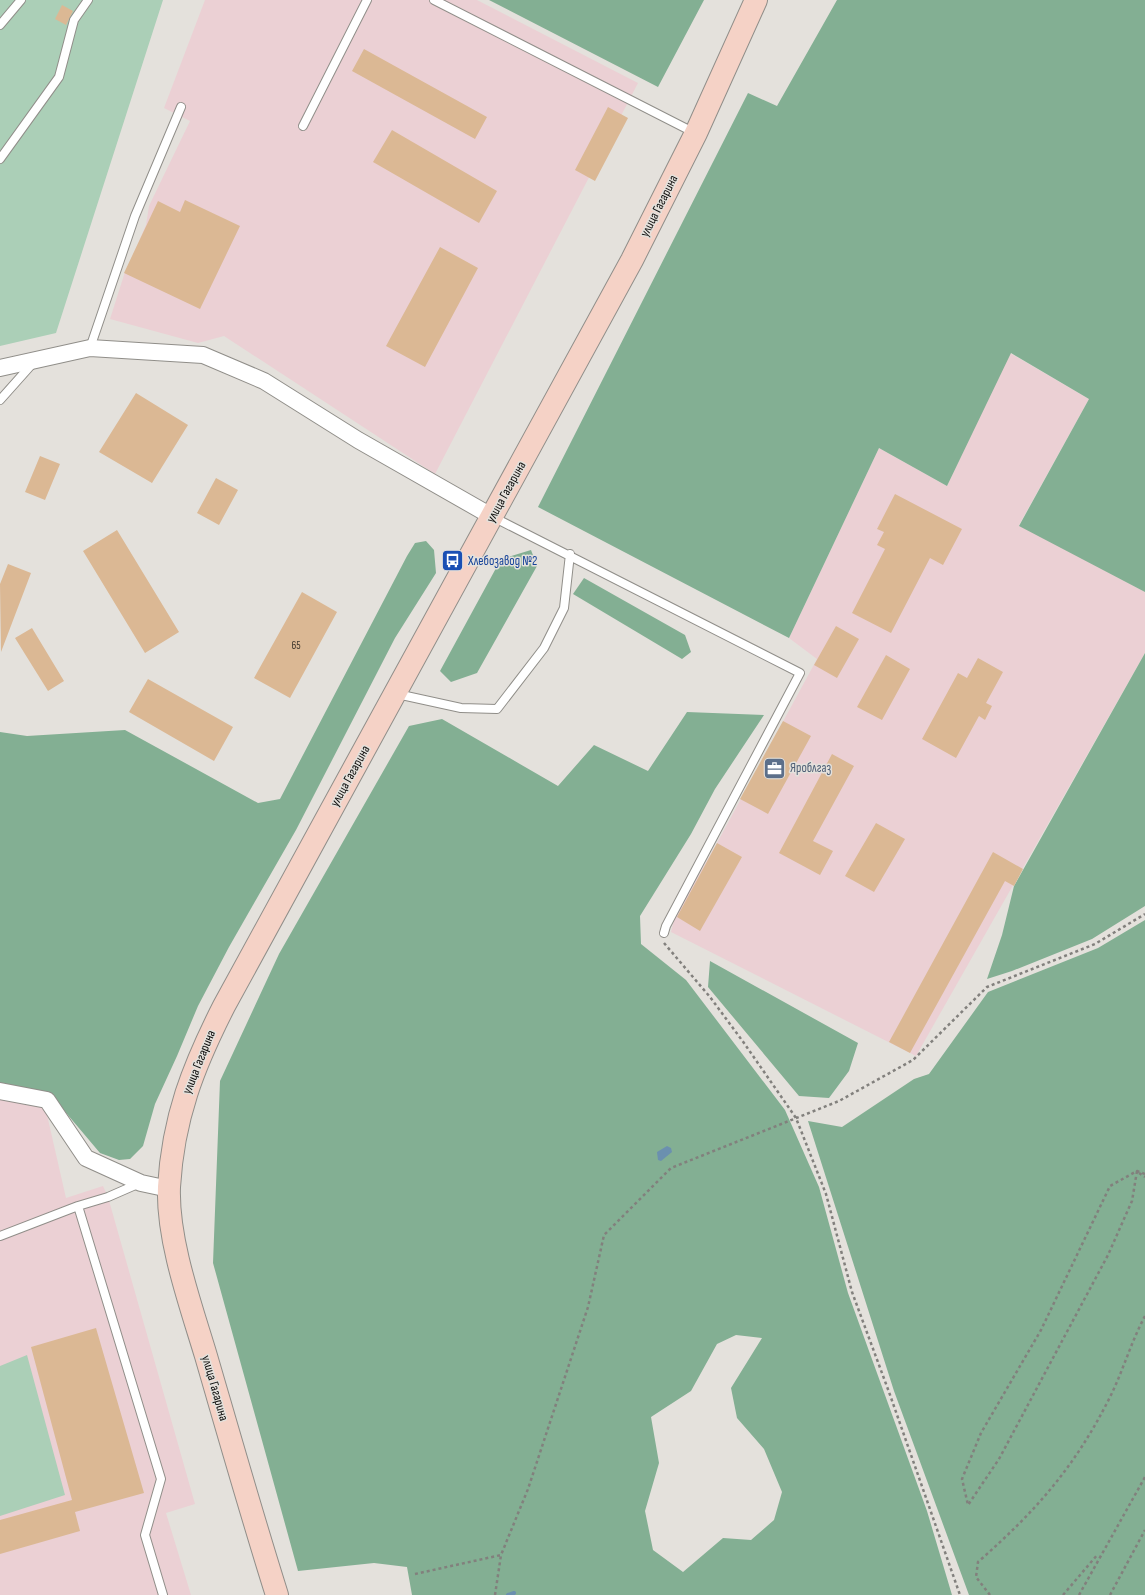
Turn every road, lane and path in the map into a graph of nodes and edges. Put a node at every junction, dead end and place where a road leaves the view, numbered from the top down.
1 (21, 0) edge
2 (88, 0) edge
3 (367, 0) edge
4 (434, 0) edge
5 (756, 0) edge
6 (0, 25) edge
7 (181, 107) dead end
8 (303, 126) dead end
9 (696, 133) junction
10 (0, 159) edge
11 (90, 348) junction
12 (35, 360) junction
13 (0, 368) edge
14 (0, 400) edge
15 (493, 517) junction
16 (570, 554) junction
17 (395, 694) junction
18 (1145, 914) edge
19 (664, 933) dead end
20 (663, 942) dead end
21 (0, 1091) edge
22 (796, 1118) junction
23 (1137, 1172) junction
24 (1145, 1174) edge
25 (1145, 1177) edge
26 (141, 1183) junction
27 (169, 1189) junction
28 (78, 1206) junction
29 (0, 1236) edge
30 (1145, 1316) edge
31 (1145, 1477) edge
32 (1145, 1530) edge
33 (1098, 1554) dead end
34 (501, 1555) junction
35 (415, 1574) dead end
36 (163, 1595) edge
37 (277, 1595) edge
38 (495, 1595) edge
39 (960, 1595) edge
40 (990, 1595) edge
41 (1063, 1595) edge
42 (1080, 1595) edge
43 (1110, 1595) edge

1 - 6 lane
2 - 10 lane
3 - 8 lane
4 - 9 lane
5 - 9 main road, улица Гагарина
7 - 11 lane
9 - 15 main road, улица Гагарина
11 - 12 street
11 - 15 street
12 - 13 street
12 - 14 lane
15 - 16 lane
15 - 17 main road, улица Гагарина
16 - 17 lane
16 - 19 lane
17 - 27 main road, улица Гагарина
18 - 22 path
20 - 22 path
21 - 26 street
22 - 34 path
22 - 39 path
23 - 23 path
23 - 24 path
23 - 25 path
26 - 27 street
26 - 28 lane
27 - 37 main road, улица Гагарина
28 - 29 lane
28 - 36 lane
30 - 40 path
31 - 42 path
32 - 43 path
33 - 41 path
34 - 35 path
34 - 38 path

